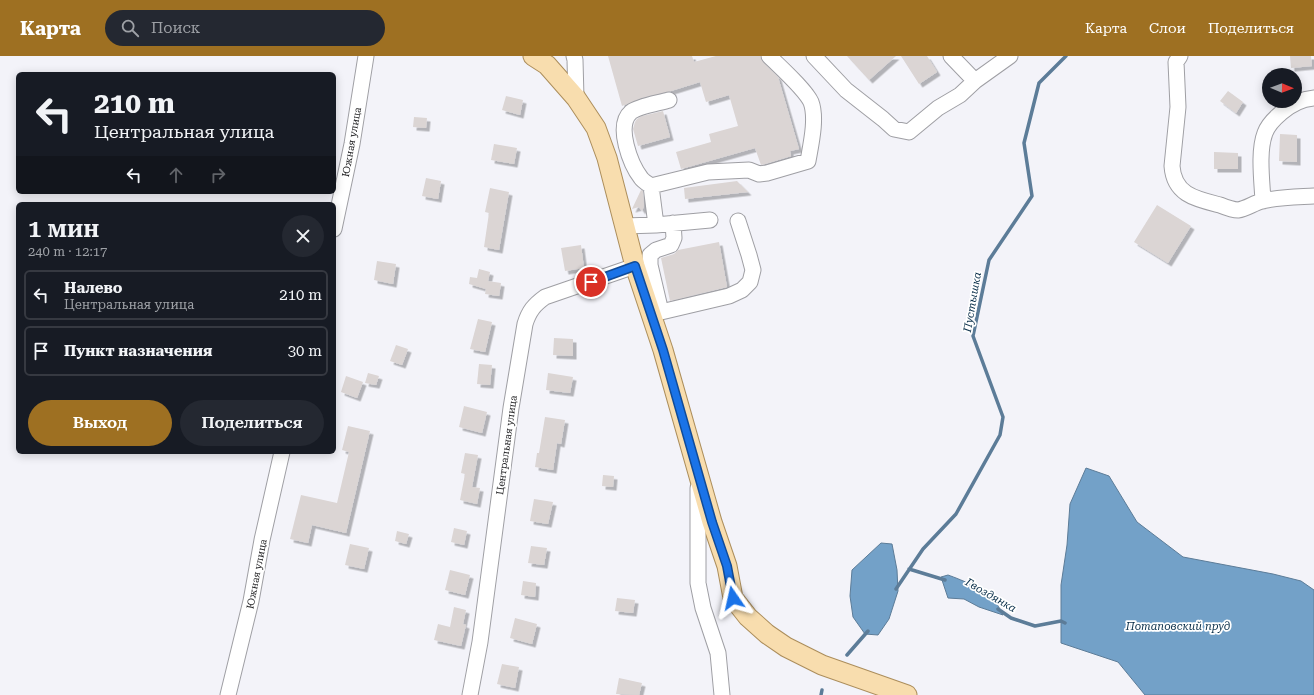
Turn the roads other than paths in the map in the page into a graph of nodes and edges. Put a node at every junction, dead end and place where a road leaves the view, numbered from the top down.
1 (366, 56) edge
2 (533, 56) edge
3 (574, 56) edge
4 (769, 56) edge
5 (814, 56) edge
6 (951, 56) edge
7 (1010, 56) edge
8 (1180, 56) edge
9 (976, 81) junction
10 (576, 98) junction
11 (1314, 98) edge
12 (669, 100) dead end
13 (651, 186) junction
14 (1314, 196) edge
15 (1263, 201) junction
16 (336, 220) edge
17 (710, 220) dead end
18 (738, 221) dead end
19 (673, 223) junction
20 (656, 225) junction
21 (624, 226) junction
22 (635, 266) junction
23 (656, 313) junction
24 (282, 454) edge
25 (698, 471) junction
26 (228, 695) edge
27 (470, 695) edge
28 (722, 695) edge
29 (907, 695) edge

1 - 16 street, Южная улица
2 - 10 main road
3 - 10 street
4 - 13 street
5 - 9 street
6 - 9 street
7 - 9 street
8 - 15 street
10 - 21 main road
11 - 15 street
12 - 13 street
13 - 20 street
14 - 15 street
17 - 19 street
18 - 23 street
19 - 20 street
19 - 23 street
20 - 21 street
21 - 22 main road
22 - 23 main road
22 - 27 street, Центральная улица
23 - 25 main road
24 - 26 street, Южная улица
25 - 28 street
25 - 29 main road

